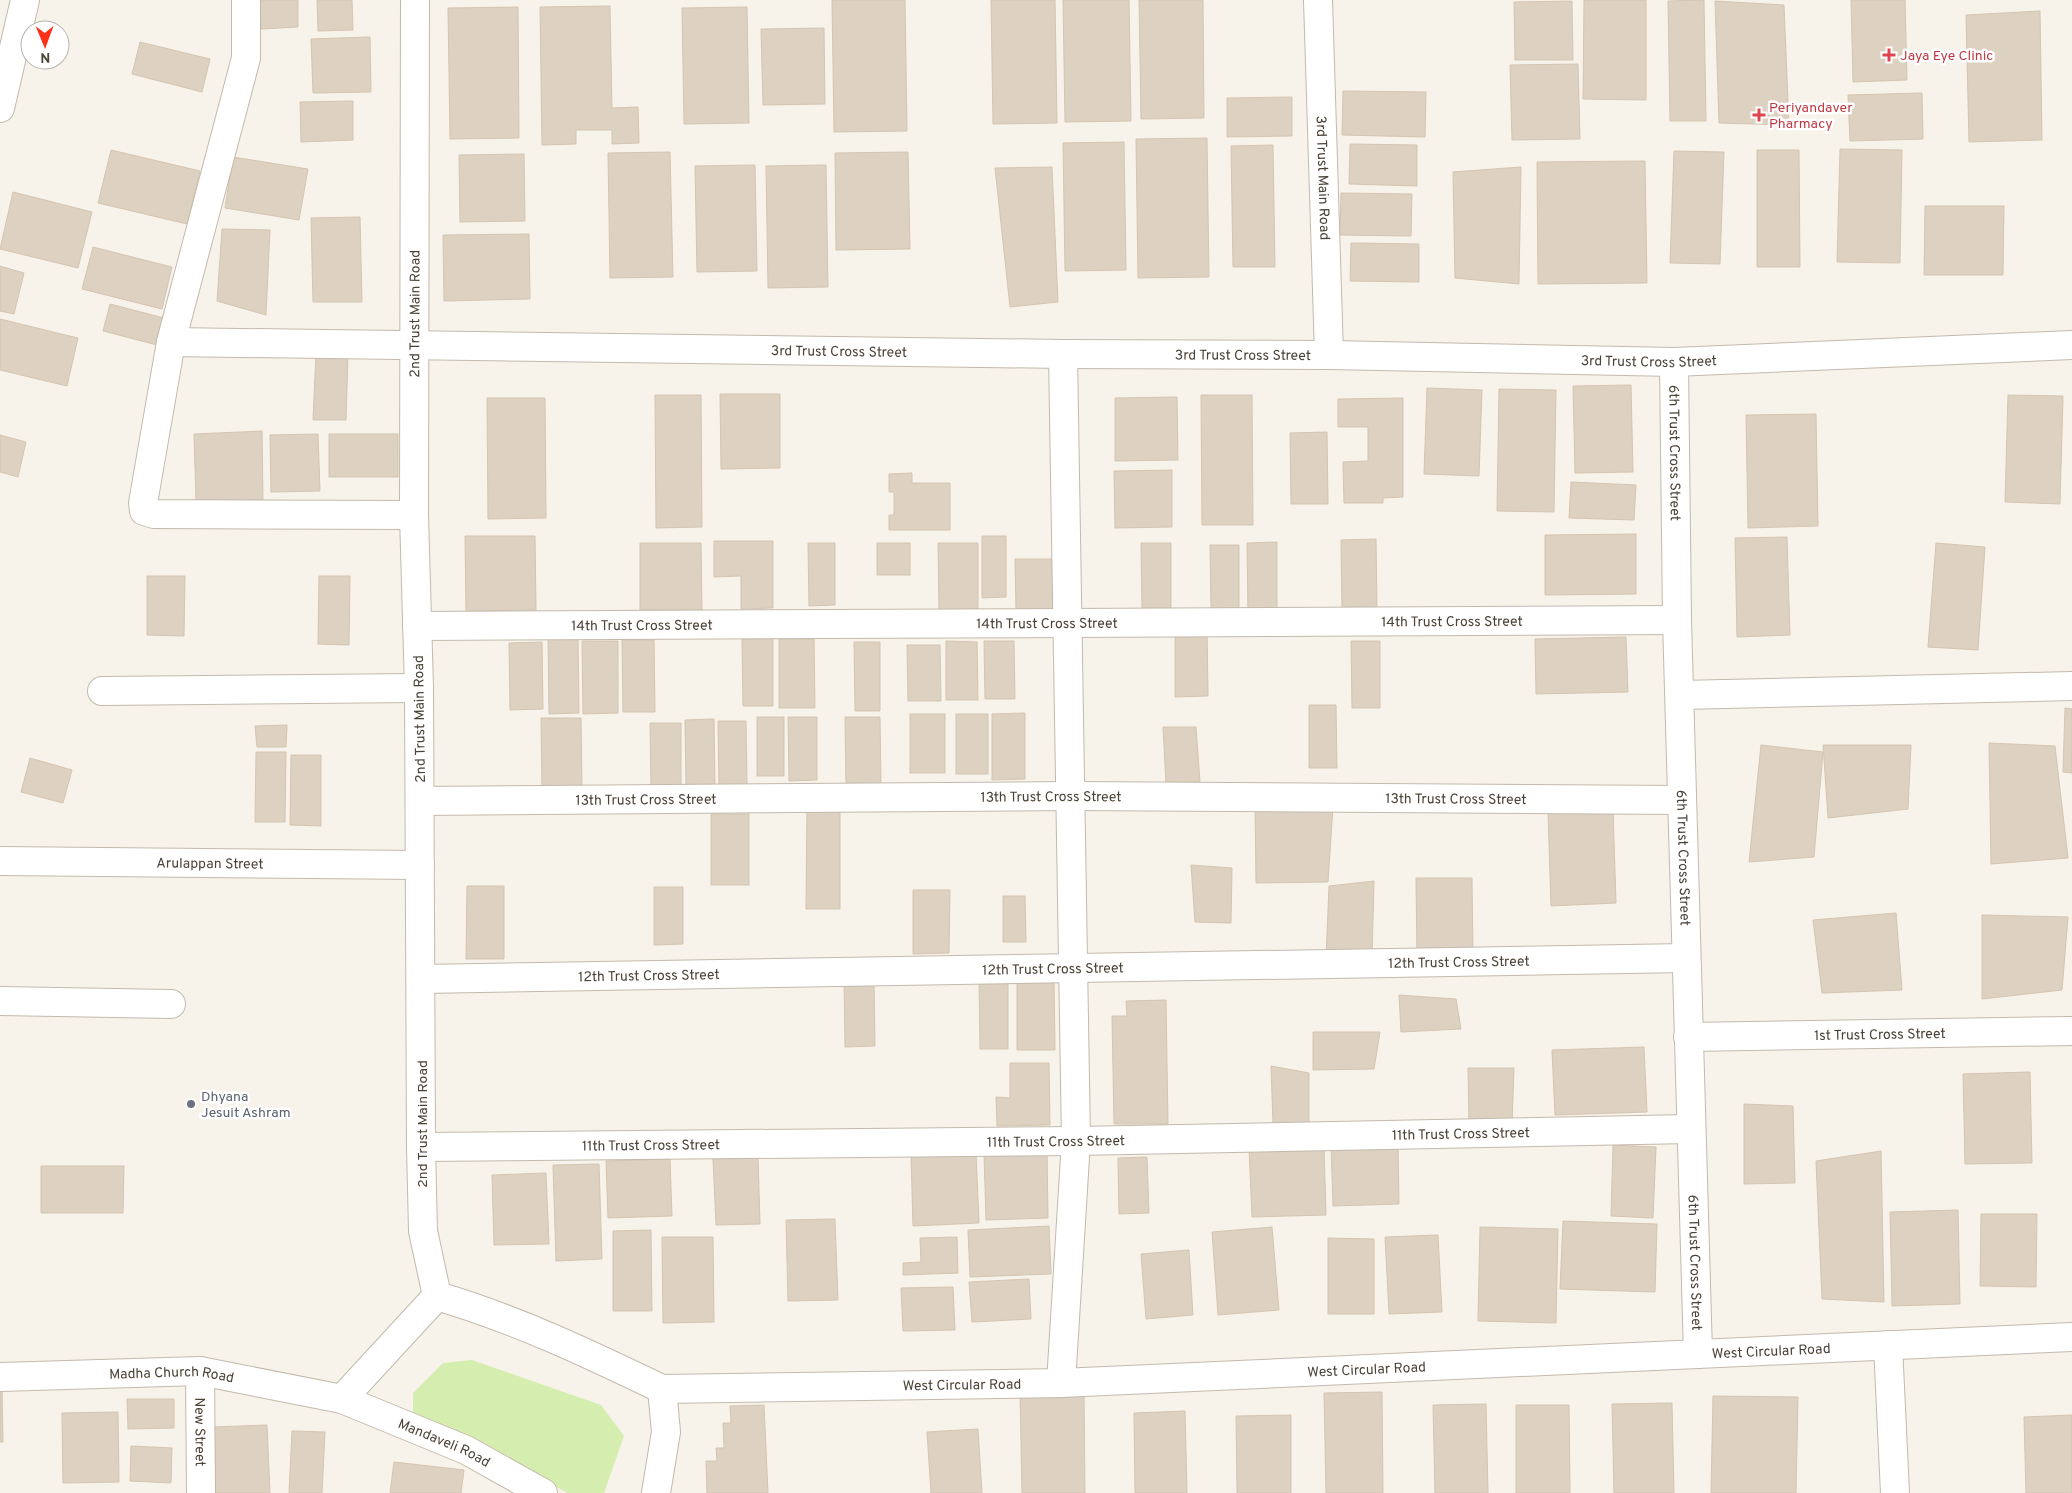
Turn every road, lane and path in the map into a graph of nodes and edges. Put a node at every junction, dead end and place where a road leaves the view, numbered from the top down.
1 (25, 0) edge
2 (246, 0) edge
3 (415, 0) edge
4 (1318, 0) edge
5 (0, 108) edge
6 (171, 342) junction
7 (414, 344) junction
8 (2072, 345) edge
9 (1064, 354) junction
10 (1329, 355) junction
11 (1674, 362) junction
12 (414, 515) junction
13 (1677, 620) junction
14 (1066, 623) junction
15 (417, 626) junction
16 (2072, 686) edge
17 (419, 688) junction
18 (102, 691) dead end
19 (1680, 695) junction
20 (1071, 796) junction
21 (1682, 800) junction
22 (420, 801) junction
23 (0, 861) edge
24 (420, 865) junction
25 (1686, 958) junction
26 (1074, 968) junction
27 (421, 979) junction
28 (0, 1001) edge
29 (171, 1004) dead end
30 (2072, 1031) edge
31 (1688, 1038) junction
32 (1690, 1129) junction
33 (1076, 1141) junction
34 (421, 1147) junction
35 (437, 1296) junction
36 (2072, 1337) edge
37 (1888, 1346) junction
38 (1698, 1354) junction
39 (200, 1371) junction
40 (0, 1377) edge
41 (1061, 1382) junction
42 (662, 1389) junction
43 (342, 1399) junction
44 (201, 1493) edge
45 (543, 1493) edge
46 (656, 1493) edge
47 (1895, 1493) edge

1 - 5 street
2 - 6 street
3 - 7 street, 2nd Trust Main Road
4 - 10 street, 3rd Trust Main Road
6 - 7 street, 3rd Trust Cross Street
6 - 12 street
7 - 9 street, 3rd Trust Cross Street
7 - 12 street, 2nd Trust Main Road
8 - 11 street, 3rd Trust Cross Street
9 - 10 street, 3rd Trust Cross Street
9 - 14 street
10 - 11 street, 3rd Trust Cross Street
11 - 13 street, 6th Trust Cross Street
12 - 15 street, 2nd Trust Main Road
13 - 14 street, 14th Trust Cross Street
13 - 19 street, 6th Trust Cross Street
14 - 15 street, 14th Trust Cross Street
14 - 20 street
15 - 17 street, 2nd Trust Main Road
16 - 19 street
17 - 18 street
17 - 22 street, 2nd Trust Main Road
19 - 21 street, 6th Trust Cross Street
20 - 21 street, 13th Trust Cross Street
20 - 22 street, 13th Trust Cross Street
20 - 26 street
21 - 25 street, 6th Trust Cross Street
22 - 24 street, 2nd Trust Main Road
23 - 24 street, Arulappan Street
24 - 27 street, 2nd Trust Main Road
25 - 26 street, 12th Trust Cross Street
25 - 31 street, 6th Trust Cross Street
26 - 27 street, 12th Trust Cross Street
26 - 33 street
27 - 34 street, 2nd Trust Main Road
28 - 29 street
30 - 31 street, 1st Trust Cross Street
31 - 32 street, 6th Trust Cross Street
32 - 33 street, 11th Trust Cross Street
32 - 38 street, 6th Trust Cross Street
33 - 34 street, 11th Trust Cross Street
33 - 41 street
34 - 35 street, 2nd Trust Main Road
35 - 42 street
35 - 43 street
36 - 37 street, West Circular Road
37 - 38 street, West Circular Road
37 - 47 street
38 - 41 street, West Circular Road
39 - 40 street, Madha Church Road
39 - 43 street, Madha Church Road
39 - 44 street, New Street
41 - 42 street, West Circular Road
42 - 46 street
43 - 45 street, Mandaveli Road

